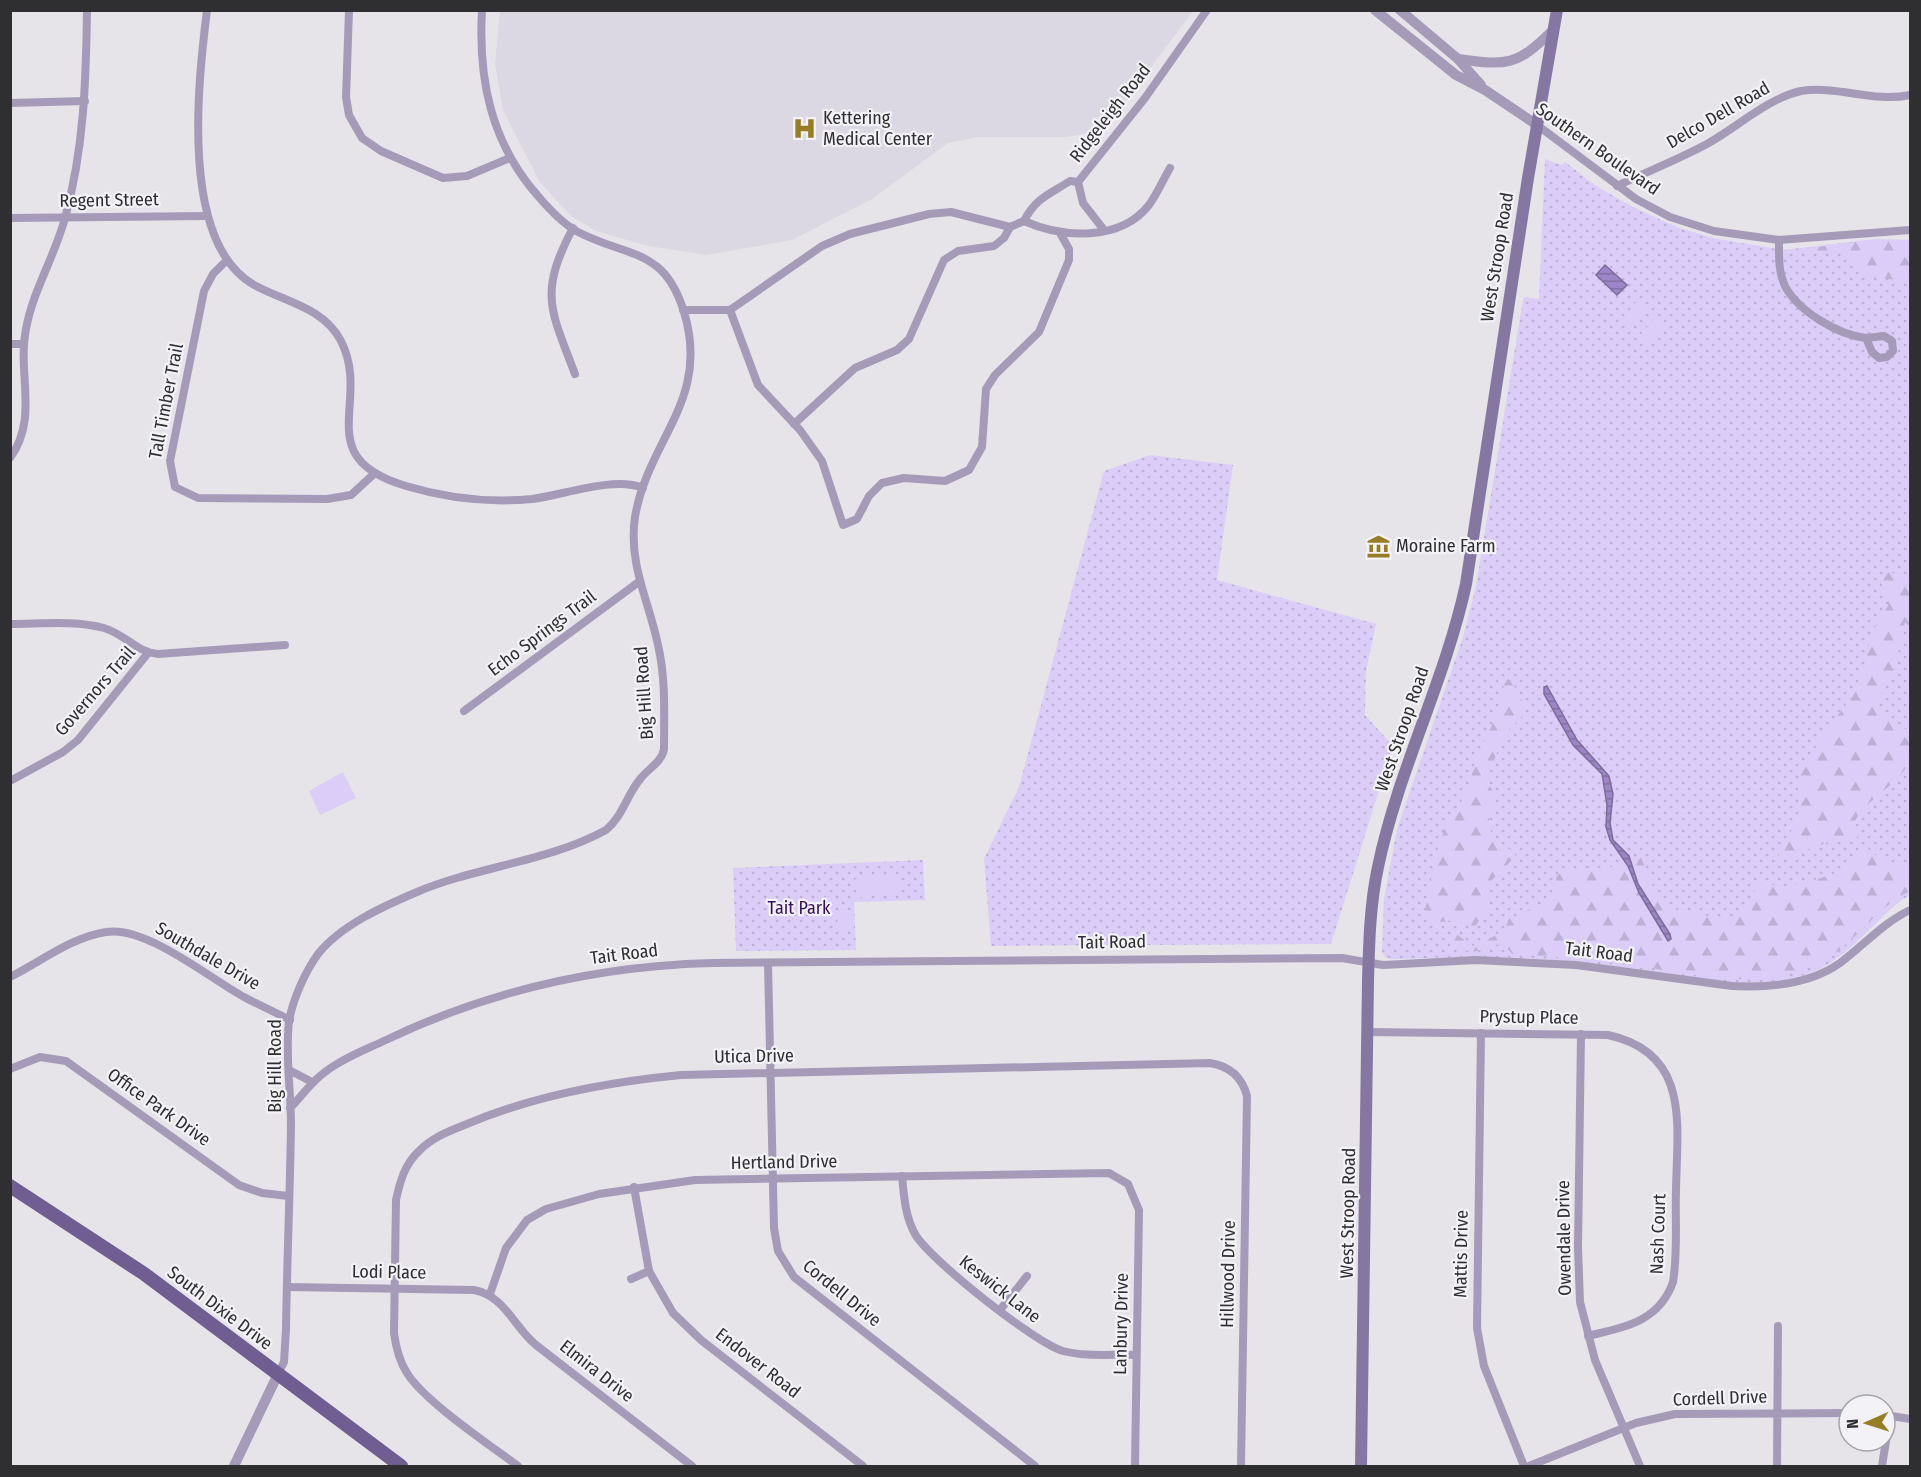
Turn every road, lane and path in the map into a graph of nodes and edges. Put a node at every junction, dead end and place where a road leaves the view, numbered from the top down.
1 (87, 10) edge
2 (207, 10) edge
3 (350, 10) edge
4 (483, 10) edge
5 (1207, 10) edge
6 (1375, 10) edge
7 (1400, 10) edge
8 (1557, 10) edge
9 (1553, 30) junction
10 (1458, 59) junction
11 (1485, 90) junction
12 (1911, 95) edge
13 (85, 101) junction
14 (10, 104) edge
15 (1537, 125) junction
16 (510, 158) junction
17 (1170, 168) dead end
18 (1078, 182) junction
19 (1617, 186) junction
20 (65, 216) junction
21 (207, 216) junction
22 (10, 218) edge
23 (1024, 221) junction
24 (1010, 227) junction
25 (573, 228) junction
26 (1104, 230) junction
27 (1911, 230) edge
28 (1060, 233) junction
29 (1779, 240) junction
30 (226, 261) junction
31 (684, 310) junction
32 (730, 310) junction
33 (1866, 338) dead end
34 (10, 344) edge
35 (24, 344) junction
36 (575, 374) dead end
37 (794, 424) junction
38 (10, 458) edge
39 (375, 473) junction
40 (643, 488) junction
41 (640, 581) junction
42 (10, 624) edge
43 (285, 645) dead end
44 (148, 653) junction
45 (464, 711) dead end
46 (10, 781) edge
47 (1911, 910) edge
48 (768, 963) junction
49 (1368, 963) junction
50 (10, 977) edge
51 (290, 1020) junction
52 (1368, 1032) junction
53 (1480, 1033) junction
54 (1581, 1034) junction
55 (10, 1069) edge
56 (289, 1070) junction
57 (771, 1072) junction
58 (1670, 1081) joint
59 (1242, 1082) joint
60 (312, 1083) junction
61 (290, 1108) junction
62 (902, 1176) junction
63 (773, 1179) junction
64 (1128, 1184) joint
65 (10, 1186) edge
66 (634, 1187) junction
67 (288, 1196) junction
68 (649, 1271) junction
69 (1027, 1276) dead end
70 (631, 1278) dead end
71 (287, 1287) junction
72 (395, 1288) junction
73 (490, 1294) junction
74 (1000, 1310) junction
75 (1778, 1326) dead end
76 (1588, 1336) junction
77 (1136, 1355) junction
78 (278, 1374) junction
79 (1778, 1413) junction
80 (1837, 1413) edge
81 (1624, 1428) junction
82 (234, 1467) edge
83 (401, 1467) edge
84 (518, 1467) edge
85 (692, 1467) edge
86 (863, 1467) edge
87 (1035, 1467) edge
88 (1135, 1467) edge
89 (1241, 1467) edge
90 (1362, 1467) edge
91 (1524, 1467) edge
92 (1529, 1467) edge
93 (1640, 1467) edge
94 (1777, 1467) edge

1 - 13 street
2 - 21 street
3 - 16 street
4 - 16 street, Big Hill Road
5 - 18 street, Ridgeleigh Road
6 - 11 street, Southern Boulevard
7 - 10 street, Southern Boulevard
8 - 9 main road, West Stroop Road
9 - 10 street
9 - 15 main road, West Stroop Road
10 - 11 street, Southern Boulevard
11 - 15 street, Southern Boulevard
12 - 19 street, Delco Dell Road
13 - 14 street
13 - 20 street
15 - 19 street, Southern Boulevard
15 - 49 main road, West Stroop Road
16 - 25 street, Big Hill Road
17 - 26 street
18 - 23 street
18 - 26 street, Ridgeleigh Road
19 - 29 street, Southern Boulevard
20 - 21 street, Regent Street
20 - 22 street, Regent Street
20 - 35 street
21 - 30 street
23 - 24 street
23 - 28 street
24 - 32 street
24 - 37 street
25 - 31 street, Big Hill Road
25 - 36 street
26 - 28 street
27 - 29 street, Southern Boulevard
28 - 37 street
29 - 33 street
30 - 39 street
30 - 39 street, Tall Timber Trail
31 - 32 street
31 - 40 street, Big Hill Road
32 - 37 street
34 - 35 street
35 - 38 street
39 - 40 street
40 - 41 street, Big Hill Road
41 - 45 street, Echo Springs Trail
41 - 51 street, Big Hill Road
42 - 44 street
43 - 44 street, Governors Trail
44 - 46 street, Governors Trail
47 - 49 street, Tait Road
48 - 49 street, Tait Road
48 - 57 street, Cordell Drive
48 - 60 street, Tait Road
49 - 52 main road, West Stroop Road
50 - 51 street, Southdale Drive
51 - 56 street, Big Hill Road
52 - 53 street, Prystup Place
52 - 90 main road, West Stroop Road
53 - 54 street, Prystup Place
53 - 91 street, Mattis Drive
54 - 58 street, Prystup Place
54 - 76 street, Owendale Drive
55 - 67 street, Office Park Drive
56 - 60 street
56 - 61 street, Big Hill Road
57 - 59 street, Utica Drive
57 - 63 street, Cordell Drive
57 - 72 street, Utica Drive
58 - 76 street, Nash Court
59 - 89 street, Hillwood Drive
60 - 61 street, Tait Road
61 - 67 street, Big Hill Road
62 - 63 street, Hertland Drive
62 - 64 street, Hertland Drive
62 - 74 street, Keswick Lane
63 - 66 street, Hertland Drive
63 - 87 street, Cordell Drive
64 - 77 street, Lanbury Drive
65 - 78 main road, South Dixie Drive
66 - 68 street, Endover Road
66 - 73 street, Hertland Drive
67 - 71 street, Big Hill Road
68 - 70 street
68 - 86 street, Endover Road
69 - 74 street
71 - 72 street, Lodi Place
71 - 78 street, Big Hill Road
72 - 73 street, Lodi Place
72 - 84 street, Utica Drive
73 - 85 street, Elmira Drive
74 - 77 street, Keswick Lane
75 - 79 street
76 - 81 street, Owendale Drive
77 - 88 street, Lanbury Drive
78 - 82 street, Big Hill Road
78 - 83 main road, South Dixie Drive
79 - 80 street, Cordell Drive
79 - 81 street, Cordell Drive
79 - 94 street
81 - 92 street, Cordell Drive
81 - 93 street, Owendale Drive

